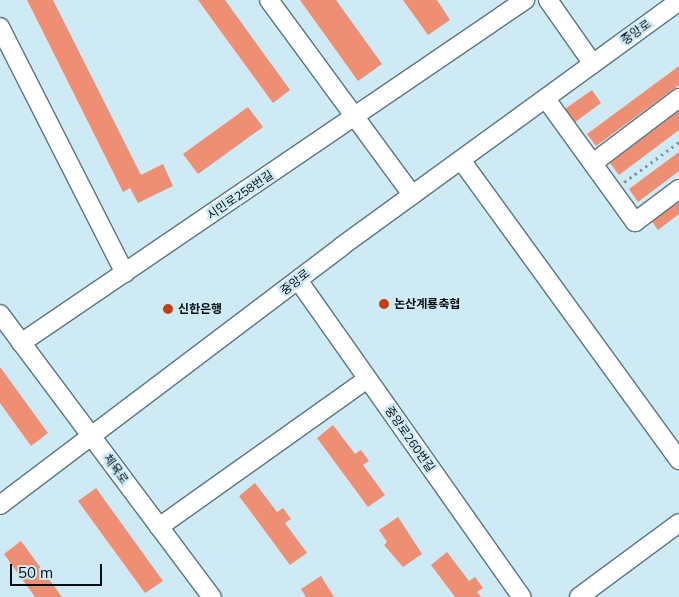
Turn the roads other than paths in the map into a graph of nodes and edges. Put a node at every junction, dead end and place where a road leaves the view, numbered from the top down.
1 (269, 0) edge
2 (525, 0) edge
3 (548, 0) edge
4 (679, 2) edge
5 (0, 27) edge
6 (593, 64) junction
7 (679, 98) edge
8 (546, 99) junction
9 (355, 116) junction
10 (461, 160) junction
11 (593, 163) junction
12 (679, 189) edge
13 (412, 195) junction
14 (125, 273) junction
15 (298, 280) junction
16 (0, 314) edge
17 (21, 343) junction
18 (367, 379) junction
19 (93, 437) junction
20 (679, 460) edge
21 (0, 505) edge
22 (679, 523) edge
23 (159, 527) junction
24 (210, 597) edge
25 (522, 597) edge
26 (579, 597) edge

1 - 9 street
2 - 9 street, 시민로258번길
3 - 6 street
4 - 6 street, 중앙로
5 - 14 street
6 - 8 street, 중앙로
7 - 11 street
8 - 10 street, 중앙로
8 - 11 street
9 - 13 street
9 - 14 street, 시민로258번길
10 - 13 street, 중앙로
10 - 20 street
11 - 12 street
13 - 15 street, 중앙로
14 - 17 street
15 - 18 street, 중앙로260번길
15 - 19 street, 중앙로
16 - 17 street, 체육로
17 - 19 street, 체육로
18 - 23 street
18 - 25 street, 중앙로260번길
19 - 21 street, 중앙로
19 - 23 street, 체육로
22 - 26 street
23 - 24 street, 체육로

